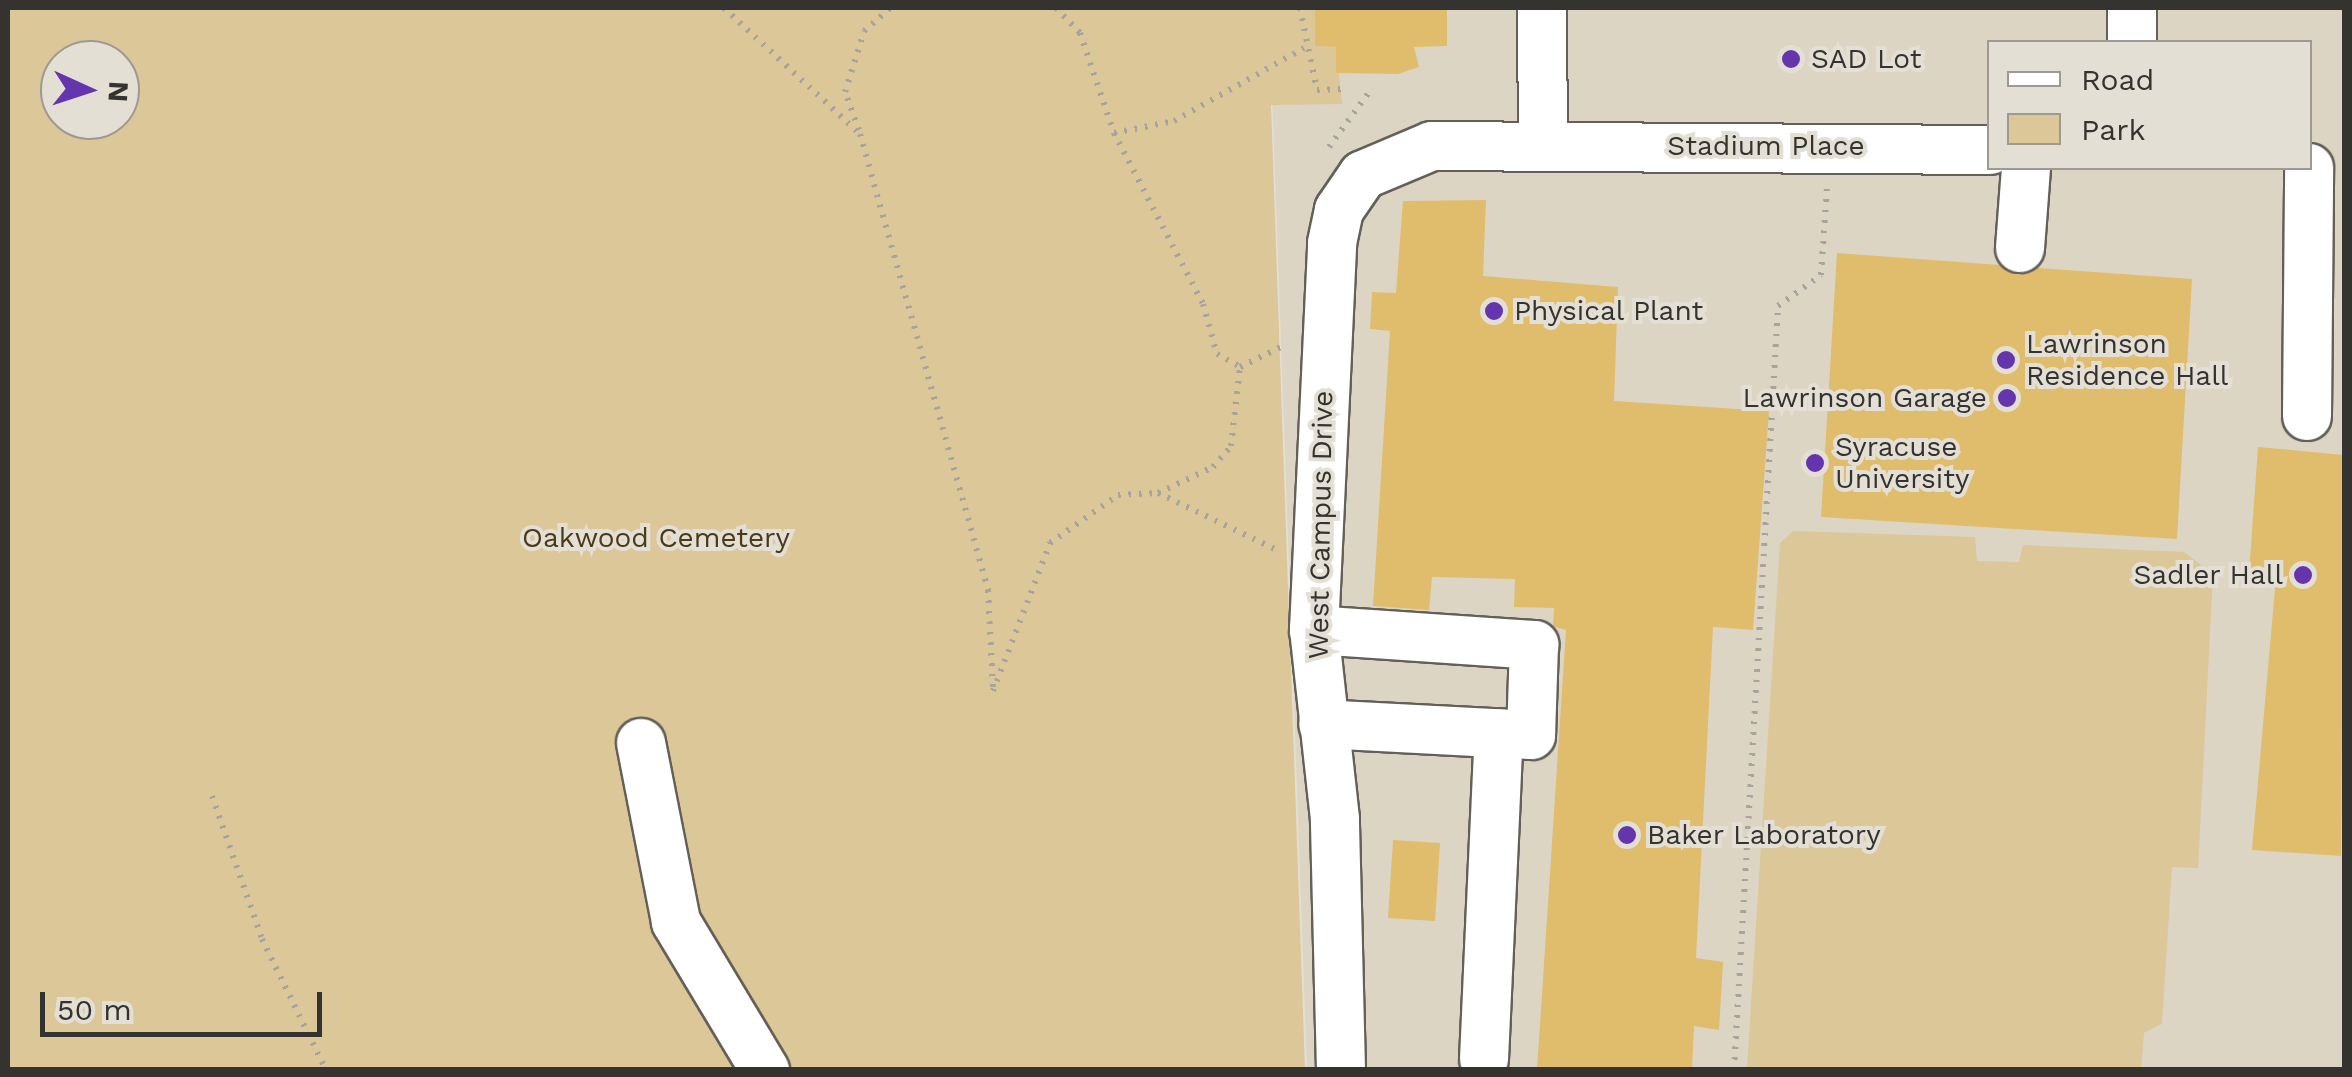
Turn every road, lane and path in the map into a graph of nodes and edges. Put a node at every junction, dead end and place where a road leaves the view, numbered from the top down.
1 (724, 8) edge
2 (890, 8) edge
3 (1056, 8) edge
4 (1300, 8) edge
5 (1542, 8) edge
6 (2132, 8) edge
7 (2132, 40) edge
8 (1304, 48) junction
9 (1372, 88) dead end
10 (1343, 89) dead end
11 (1114, 132) junction
12 (860, 134) junction
13 (1543, 144) junction
14 (1830, 147) junction
15 (1987, 150) edge
16 (2312, 156) edge
17 (2344, 156) edge
18 (1324, 160) dead end
19 (2026, 170) edge
20 (2310, 170) edge
21 (2020, 248) dead end
22 (1296, 336) dead end
23 (1240, 366) junction
24 (2307, 416) dead end
25 (1158, 493) junction
26 (1318, 551) junction
27 (1314, 630) junction
28 (1323, 724) junction
29 (1499, 733) junction
30 (641, 743) dead end
31 (212, 796) dead end
32 (1484, 1060) dead end
33 (326, 1070) edge
34 (764, 1070) edge
35 (1341, 1070) edge
36 (1734, 1070) edge

1 - 12 path
2 - 12 path
3 - 11 path
4 - 8 path
5 - 13 street
6 - 7 street
8 - 10 path
8 - 11 path
9 - 18 path
11 - 23 path
12 - 25 path
13 - 14 street, Stadium Place
13 - 26 street, West Campus Drive
14 - 15 street, Stadium Place
14 - 36 path
16 - 17 street
19 - 21 street
20 - 24 street
22 - 23 path
23 - 25 path
25 - 26 path
26 - 27 street, West Campus Drive
27 - 28 street, West Campus Drive
27 - 29 street
28 - 29 street
28 - 35 street, West Campus Drive
29 - 32 street
30 - 34 street
31 - 33 path

